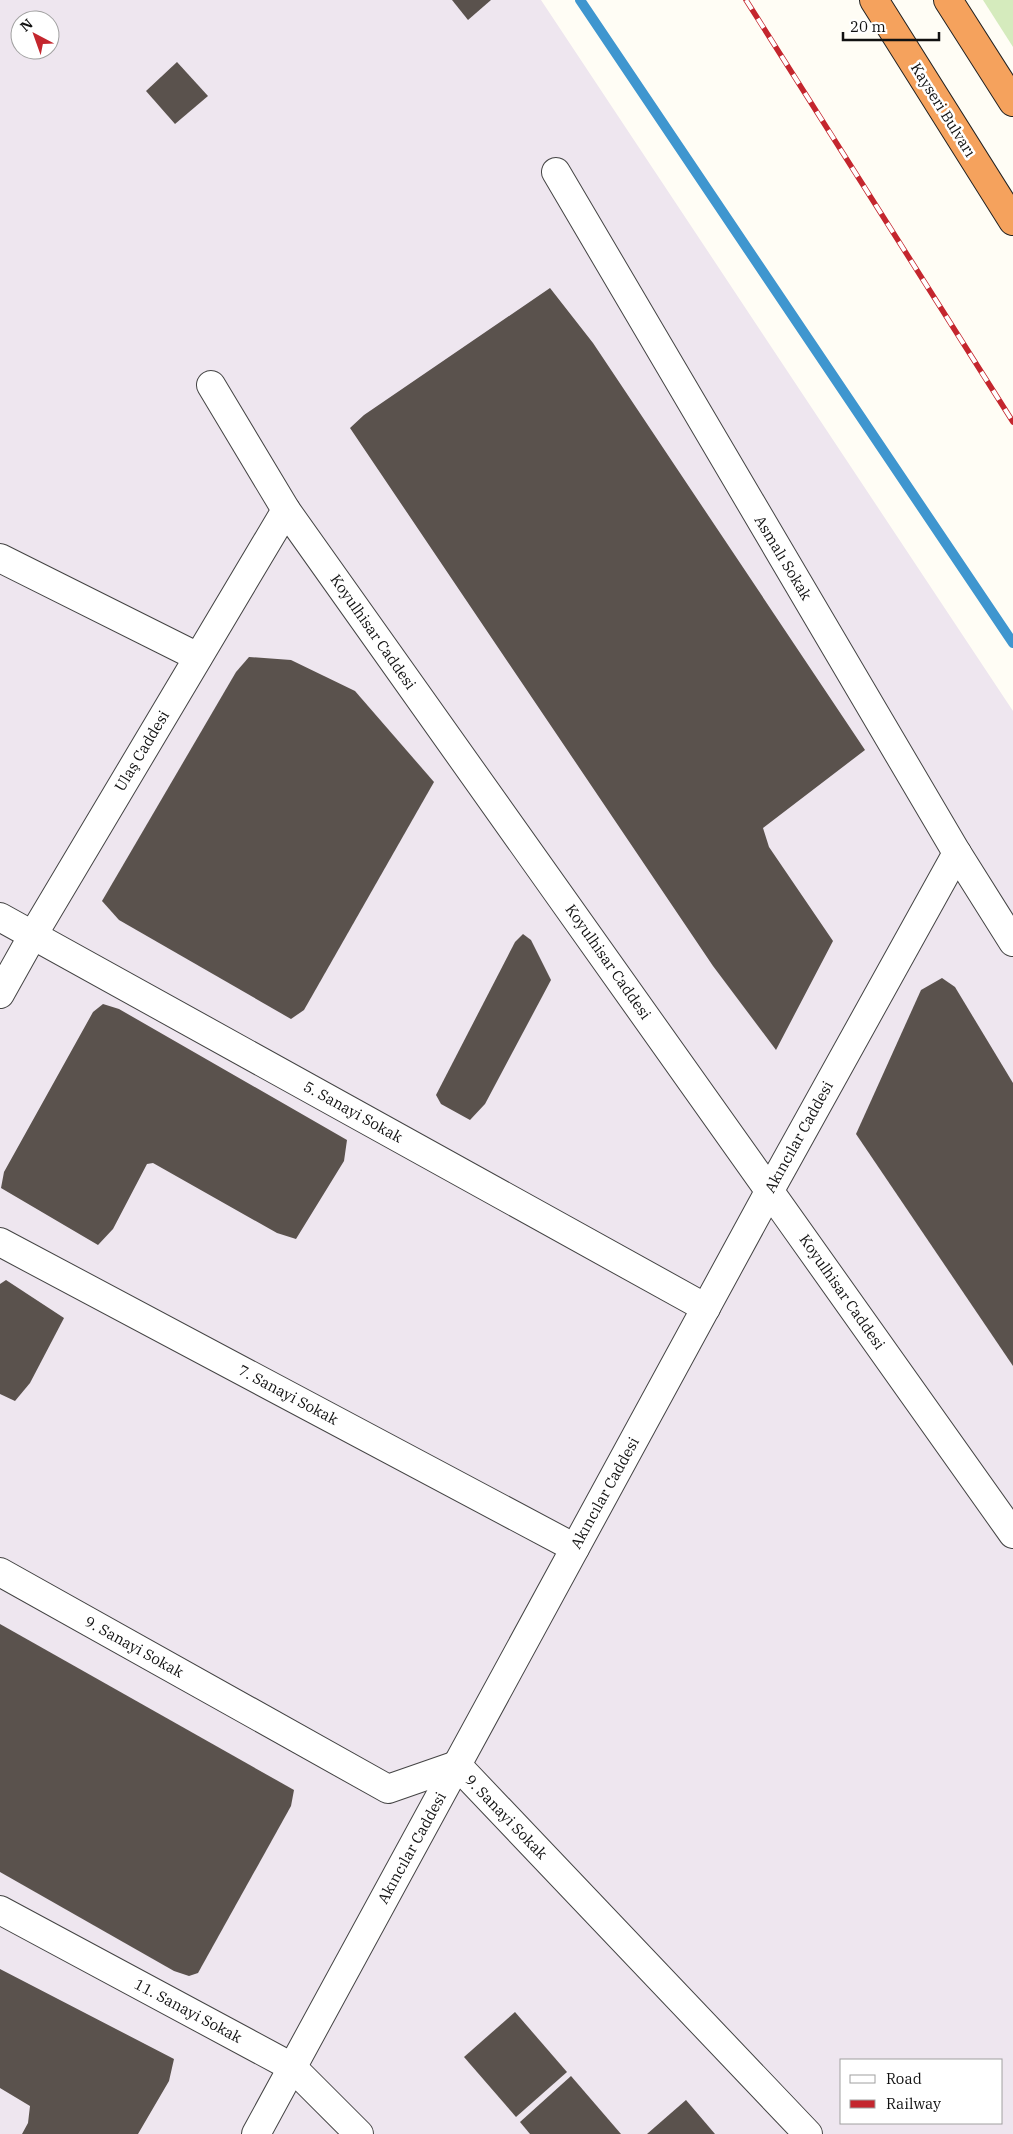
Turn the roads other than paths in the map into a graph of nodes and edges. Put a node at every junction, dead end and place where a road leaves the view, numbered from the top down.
1 (874, 0) edge
2 (948, 0) edge
3 (1013, 102) edge
4 (556, 172) dead end
5 (1013, 221) edge
6 (211, 385) dead end
7 (286, 510) junction
8 (0, 558) edge
9 (198, 658) junction
10 (957, 853) junction
11 (0, 917) edge
12 (32, 935) junction
13 (1013, 942) edge
14 (0, 994) edge
15 (770, 1190) junction
16 (0, 1242) edge
17 (706, 1308) junction
18 (1013, 1534) edge
19 (575, 1548) junction
20 (0, 1572) edge
21 (457, 1765) junction
22 (0, 1910) edge
23 (292, 2067) junction
24 (256, 2134) edge
25 (359, 2134) edge
26 (808, 2134) edge

1 - 5 highway, Kayseri Bulvarı
2 - 3 highway
4 - 10 street, Asmalı Sokak
6 - 7 street, Koyulhisar Caddesi
7 - 9 street, Ulaş Caddesi
7 - 15 street, Koyulhisar Caddesi
8 - 9 street
9 - 12 street, Ulaş Caddesi
10 - 13 street, Asmalı Sokak
10 - 15 street, Akıncılar Caddesi
11 - 12 street, 5. Sanayi Sokak
12 - 14 street, Ulaş Caddesi
12 - 17 street, 5. Sanayi Sokak
15 - 17 street, Akıncılar Caddesi
15 - 18 street, Koyulhisar Caddesi
16 - 19 street, 7. Sanayi Sokak
17 - 19 street, Akıncılar Caddesi
19 - 21 street, Akıncılar Caddesi
20 - 21 street, 9. Sanayi Sokak
21 - 23 street, Akıncılar Caddesi
21 - 26 street, 9. Sanayi Sokak
22 - 23 street, 11. Sanayi Sokak
23 - 24 street, Akıncılar Caddesi
23 - 25 street, 11. Sanayi Sokak

